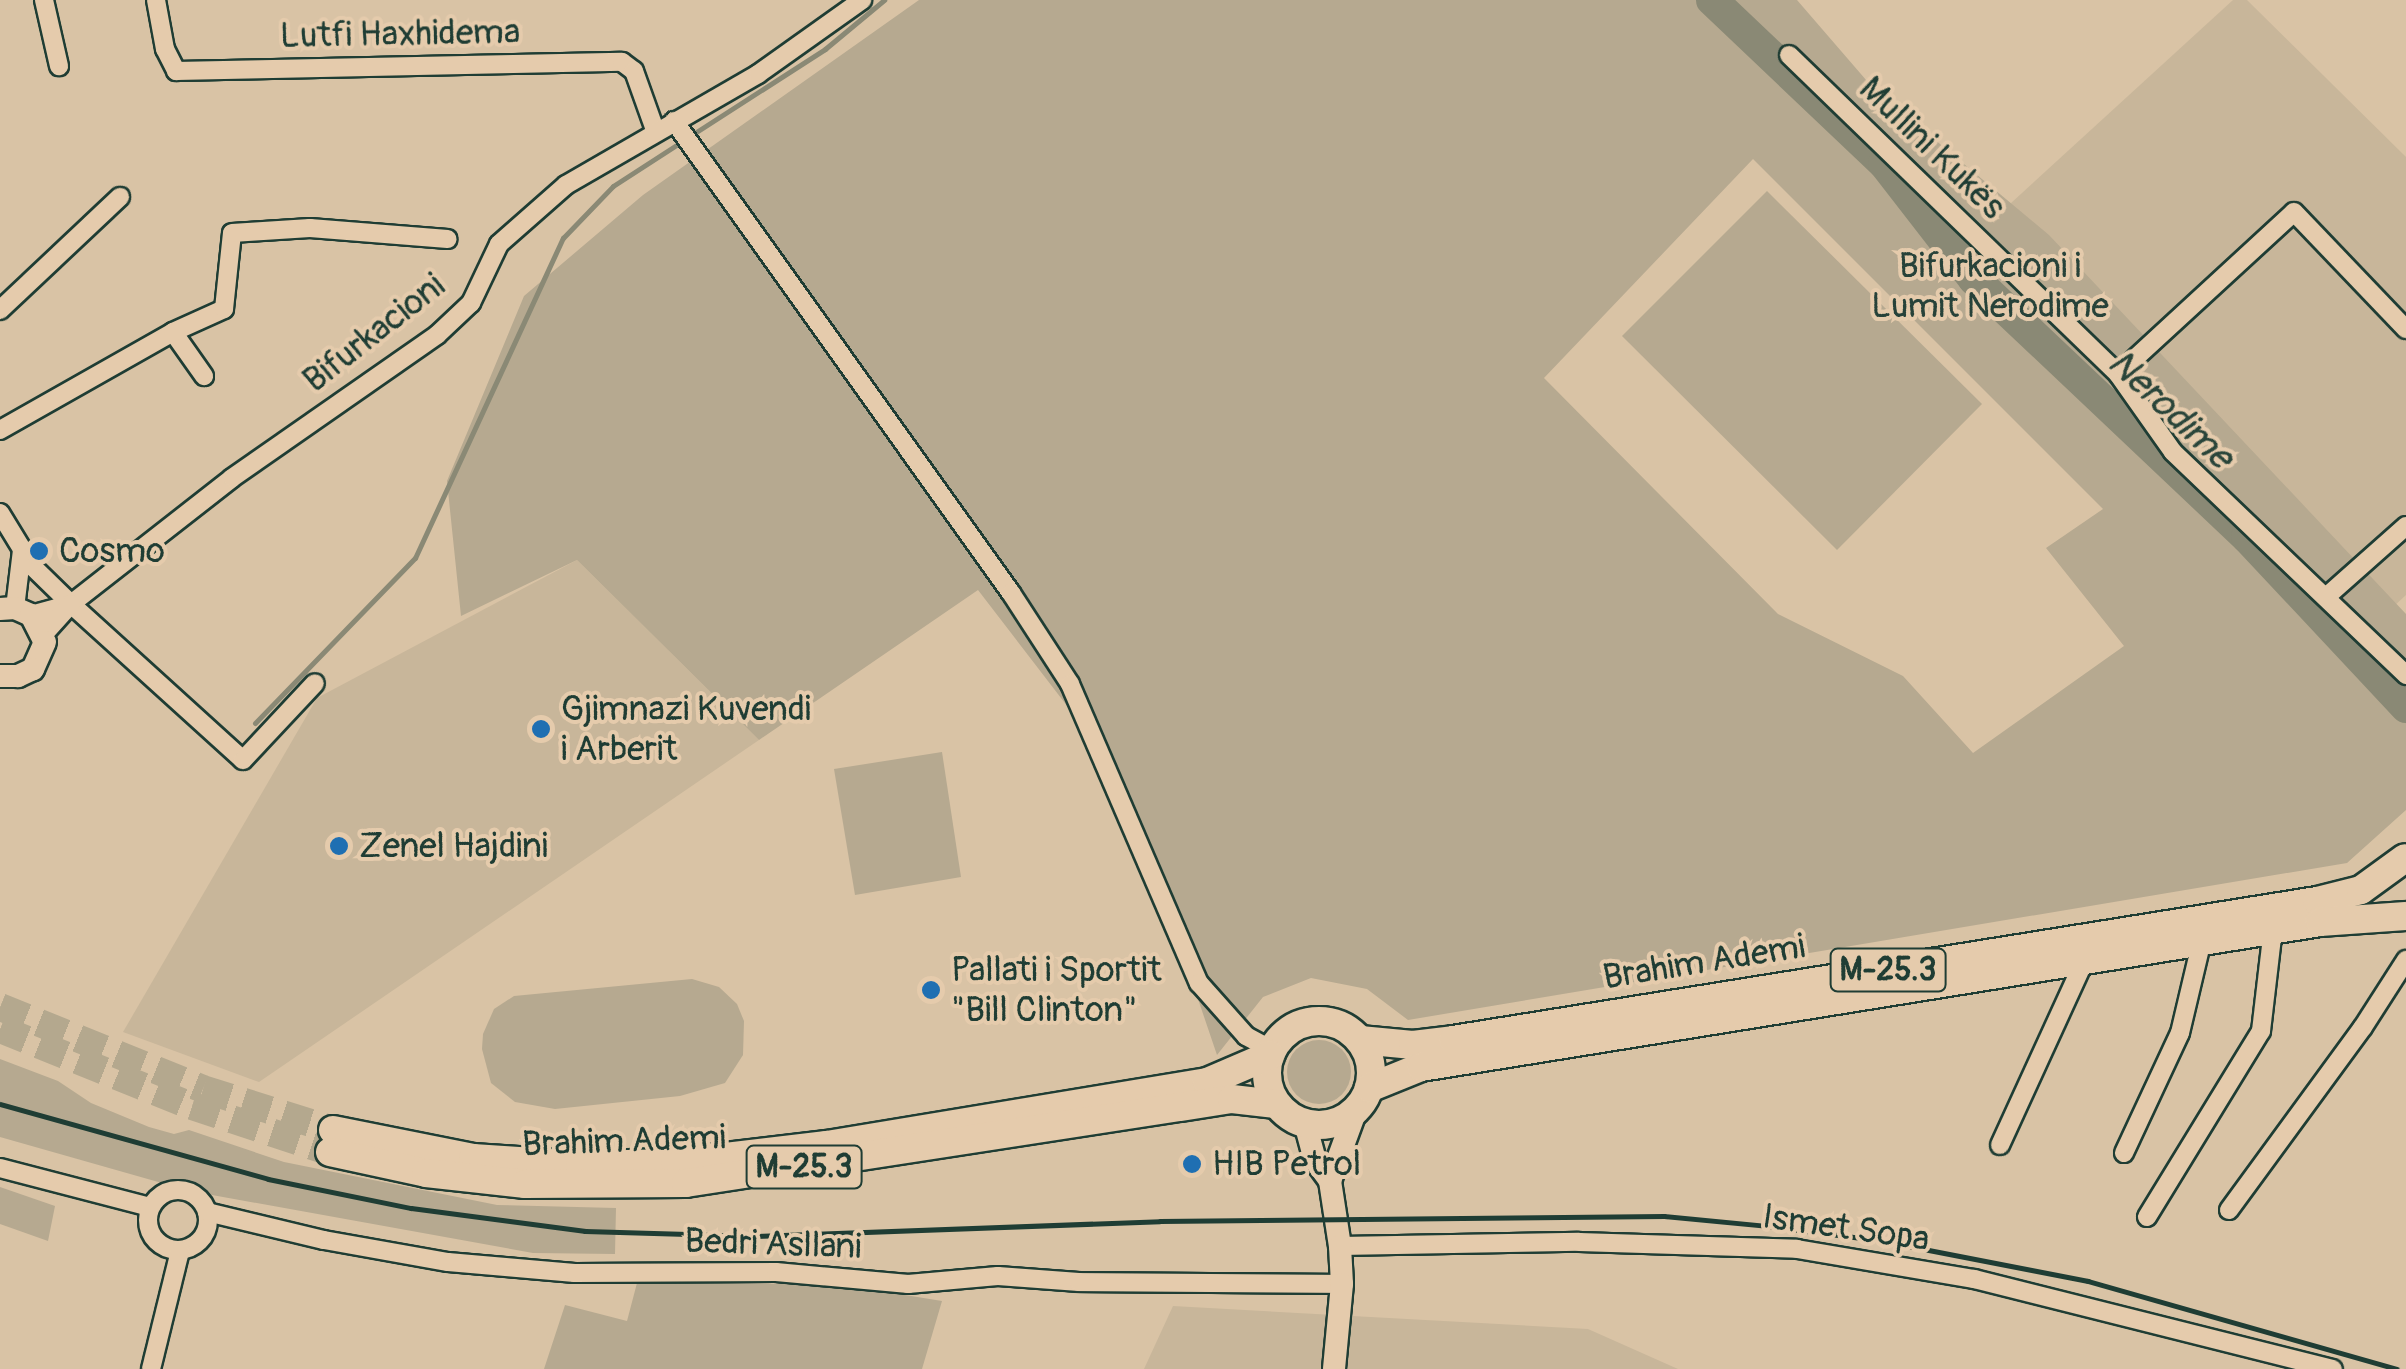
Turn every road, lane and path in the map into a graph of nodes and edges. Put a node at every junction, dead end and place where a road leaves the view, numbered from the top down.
1 (44, 0) edge
2 (156, 0) edge
3 (862, 0) edge
4 (1789, 54) dead end
5 (59, 66) dead end
6 (676, 125) junction
7 (655, 130) junction
8 (120, 197) dead end
9 (448, 239) dead end
10 (0, 310) edge
11 (2406, 329) edge
12 (172, 332) junction
13 (2118, 374) junction
14 (204, 376) dead end
15 (0, 430) edge
16 (0, 513) edge
17 (2406, 526) edge
18 (22, 550) junction
19 (2326, 597) junction
20 (71, 604) junction
21 (22, 616) edge
22 (2406, 674) edge
23 (0, 676) edge
24 (315, 684) dead end
25 (2406, 858) edge
26 (2406, 901) edge
27 (2406, 916) edge
28 (2274, 929) junction
29 (2202, 940) junction
30 (2084, 960) junction
31 (2406, 960) edge
32 (1360, 1040) junction
33 (1271, 1052) junction
34 (1362, 1099) junction
35 (1276, 1104) junction
36 (1305, 1123) junction
37 (2000, 1145) dead end
38 (2124, 1153) dead end
39 (0, 1168) edge
40 (1330, 1181) junction
41 (150, 1207) junction
42 (2230, 1210) dead end
43 (207, 1212) junction
44 (2148, 1216) dead end
45 (1340, 1246) junction
46 (180, 1252) junction
47 (1342, 1284) junction
48 (151, 1369) edge
49 (1334, 1369) edge
50 (2333, 1369) edge

1 - 5 street
2 - 7 street, Lutfi Haxhidema
3 - 6 street, Bifurkacioni
4 - 13 street, Mullini Kukës
6 - 7 street, Bifurkacioni
6 - 33 street
7 - 20 street, Bifurkacioni
8 - 10 street
9 - 12 street
11 - 13 street
12 - 14 street
12 - 15 street
13 - 19 street, Mullini Kukës
16 - 18 street
17 - 19 street
18 - 20 street
18 - 21 street
19 - 22 street, Mullini Kukës
20 - 21 street, Bifurkacioni
20 - 24 street
21 - 23 street
25 - 26 main road, Brahim Ademi / M-25.3
25 - 32 main road, Brahim Ademi / M-25.3
27 - 28 main road, Brahim Ademi / M-25.3
28 - 29 main road, Brahim Ademi / M-25.3
28 - 44 street
29 - 30 main road, Brahim Ademi / M-25.3
29 - 38 street
30 - 34 main road, Brahim Ademi / M-25.3
30 - 37 street
31 - 42 street
32 - 33 main road, Brahim Ademi / M-25.3
32 - 34 main road
33 - 35 main road
33 - 35 main road, Brahim Ademi / M-25.3
34 - 36 main road, Brahim Ademi / M-25.3
34 - 40 street
35 - 36 main road, Brahim Ademi / M-25.3
36 - 40 street
39 - 41 street
40 - 45 street
41 - 43 street
41 - 46 street
43 - 46 street
43 - 47 street, Bedri Asllani
45 - 47 street
45 - 50 street, Ismet Sopa
46 - 48 street
47 - 49 street

